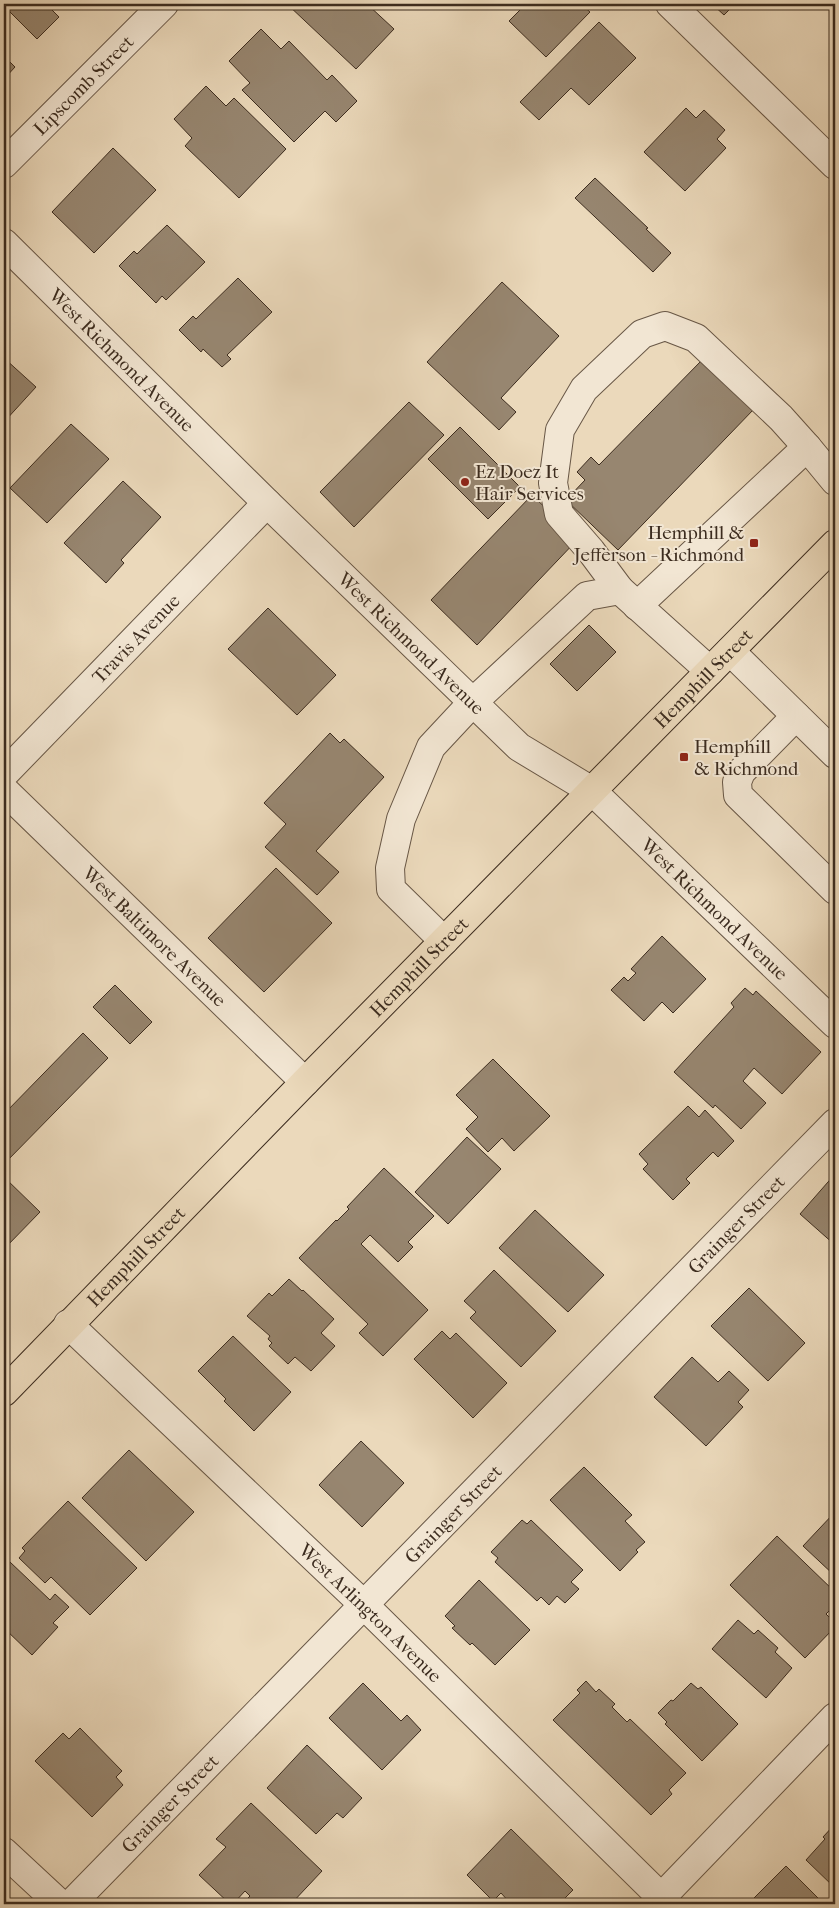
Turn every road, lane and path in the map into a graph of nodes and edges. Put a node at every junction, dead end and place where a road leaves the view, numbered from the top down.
1 (164, 4) edge
2 (670, 4) edge
3 (4, 164) edge
4 (835, 165) edge
5 (4, 243) edge
6 (807, 448) junction
7 (835, 481) edge
8 (267, 503) junction
9 (835, 544) edge
10 (628, 598) junction
11 (730, 651) junction
12 (710, 671) junction
13 (473, 702) junction
14 (796, 716) junction
15 (835, 754) edge
16 (4, 774) edge
17 (4, 790) edge
18 (592, 791) junction
19 (835, 890) edge
20 (444, 941) junction
21 (835, 1024) edge
22 (304, 1082) junction
23 (835, 1123) edge
24 (68, 1324) junction
25 (8, 1381) edge
26 (364, 1605) junction
27 (835, 1717) edge
28 (4, 1852) edge
29 (661, 1902) edge
30 (60, 1904) edge
31 (71, 1904) edge

1 - 3 street, Lipscomb Street
2 - 4 street
5 - 8 street, West Richmond Avenue
6 - 7 street
6 - 10 street
6 - 10 street
8 - 13 street, West Richmond Avenue
8 - 16 street, Travis Avenue
9 - 11 main road, Hemphill Street
10 - 12 street
10 - 13 street
11 - 12 main road, Hemphill Street
11 - 14 street
12 - 18 main road, Hemphill Street
13 - 18 street, West Richmond Avenue
13 - 20 street
14 - 15 street
14 - 19 street
17 - 22 street, West Baltimore Avenue
18 - 20 main road, Hemphill Street
18 - 21 street, West Richmond Avenue
20 - 22 main road, Hemphill Street
22 - 24 main road, Hemphill Street
23 - 26 street, Grainger Street
24 - 25 main road, Hemphill Street
24 - 26 street, West Arlington Avenue
26 - 29 street, West Arlington Avenue
26 - 31 street, Grainger Street
27 - 29 street
28 - 30 street

